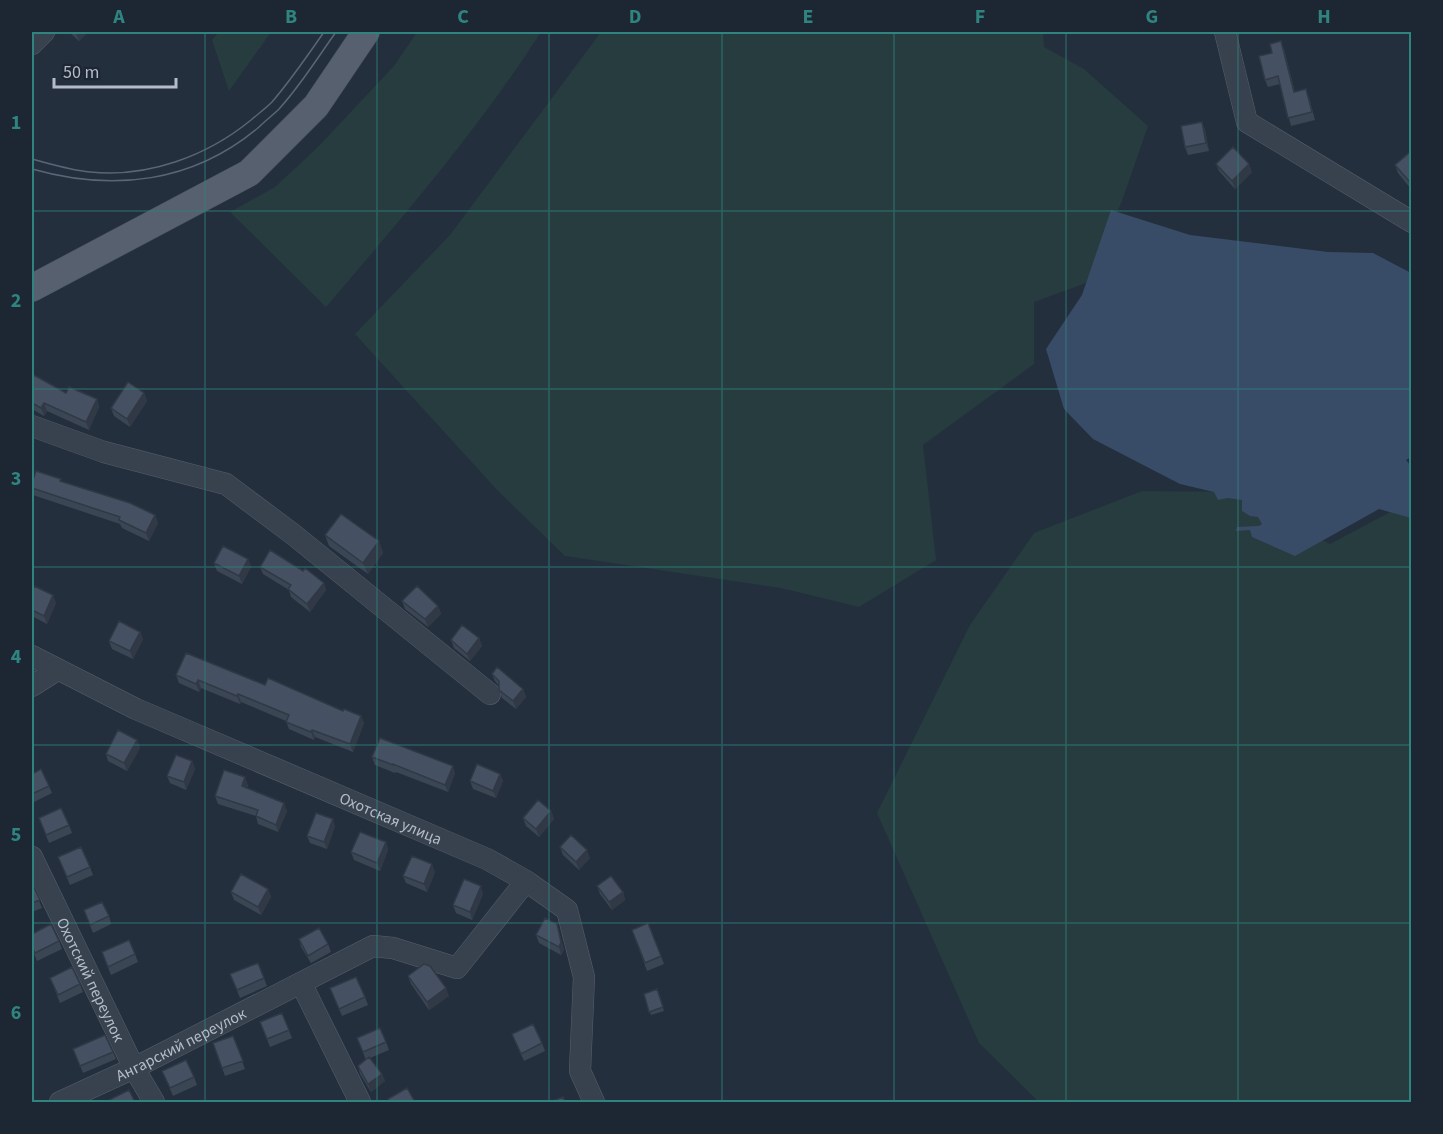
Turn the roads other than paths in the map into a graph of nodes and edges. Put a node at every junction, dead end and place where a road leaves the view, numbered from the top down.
1 (44, 32) edge
2 (366, 32) edge
3 (1225, 32) edge
4 (32, 44) edge
5 (1412, 222) edge
6 (32, 288) edge
7 (32, 426) edge
8 (32, 656) edge
9 (57, 670) junction
10 (32, 686) edge
11 (490, 694) dead end
12 (32, 857) edge
13 (526, 881) junction
14 (301, 983) junction
15 (134, 1068) junction
16 (60, 1102) edge
17 (154, 1102) edge
18 (360, 1102) edge
19 (594, 1102) edge

1 - 4 street
2 - 6 main road
3 - 5 street
7 - 11 street
8 - 9 street, Охотская улица
9 - 10 street
9 - 13 street, Охотская улица
12 - 15 street, Охотский переулок
13 - 14 street, Ангарский переулок
13 - 19 street, Охотская улица
14 - 15 street, Ангарский переулок
14 - 18 street
15 - 16 street, Ангарский переулок
15 - 17 street, Охотский переулок

